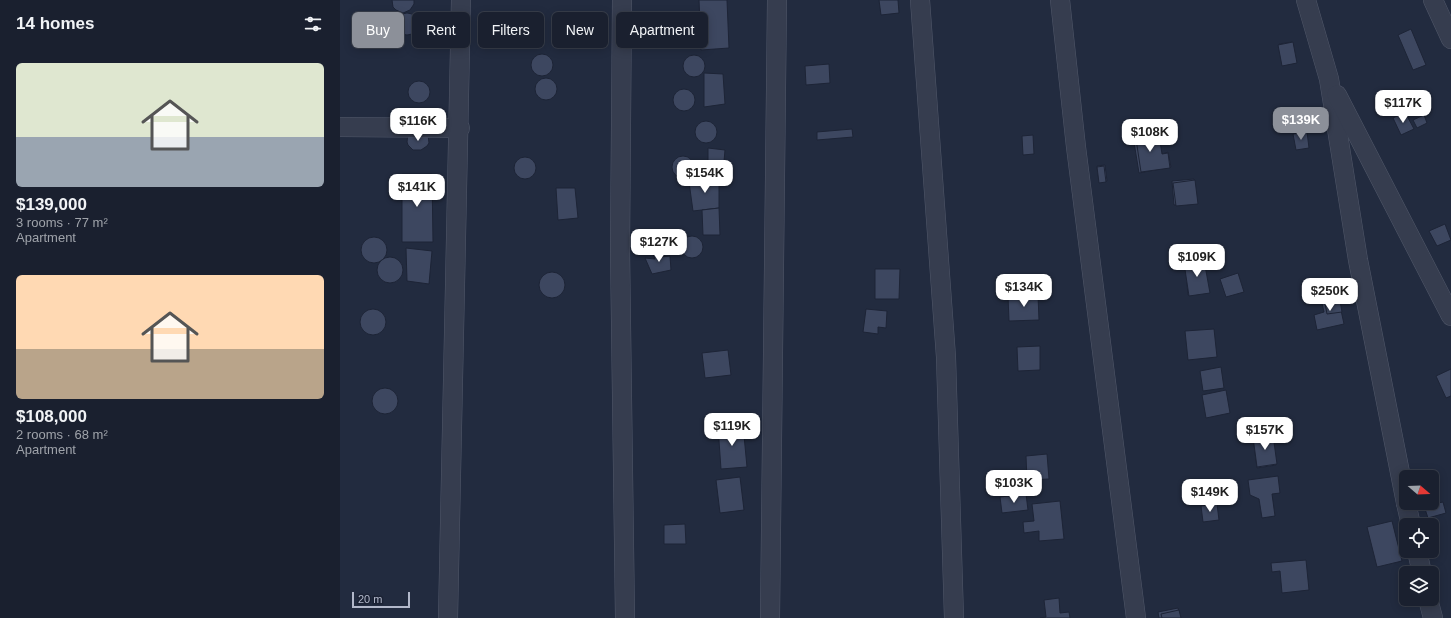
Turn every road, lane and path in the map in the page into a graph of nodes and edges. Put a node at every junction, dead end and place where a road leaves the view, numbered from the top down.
1 (461, 0) edge
2 (622, 0) edge
3 (777, 0) edge
4 (920, 0) edge
5 (1060, 0) edge
6 (1306, 0) edge
7 (1433, 0) edge
8 (1451, 39) edge
9 (1329, 79) junction
10 (340, 127) edge
11 (460, 128) junction
12 (1451, 316) edge
13 (1399, 470) edge
14 (1430, 606) edge
15 (448, 618) edge
16 (626, 618) edge
17 (770, 618) edge
18 (954, 618) edge
19 (1136, 618) edge
20 (1433, 618) edge

1 - 11 street
2 - 16 street
3 - 17 street
4 - 18 street
5 - 19 street
6 - 9 street
7 - 8 street
9 - 12 street
9 - 13 street
10 - 11 street
11 - 15 street
14 - 20 street

